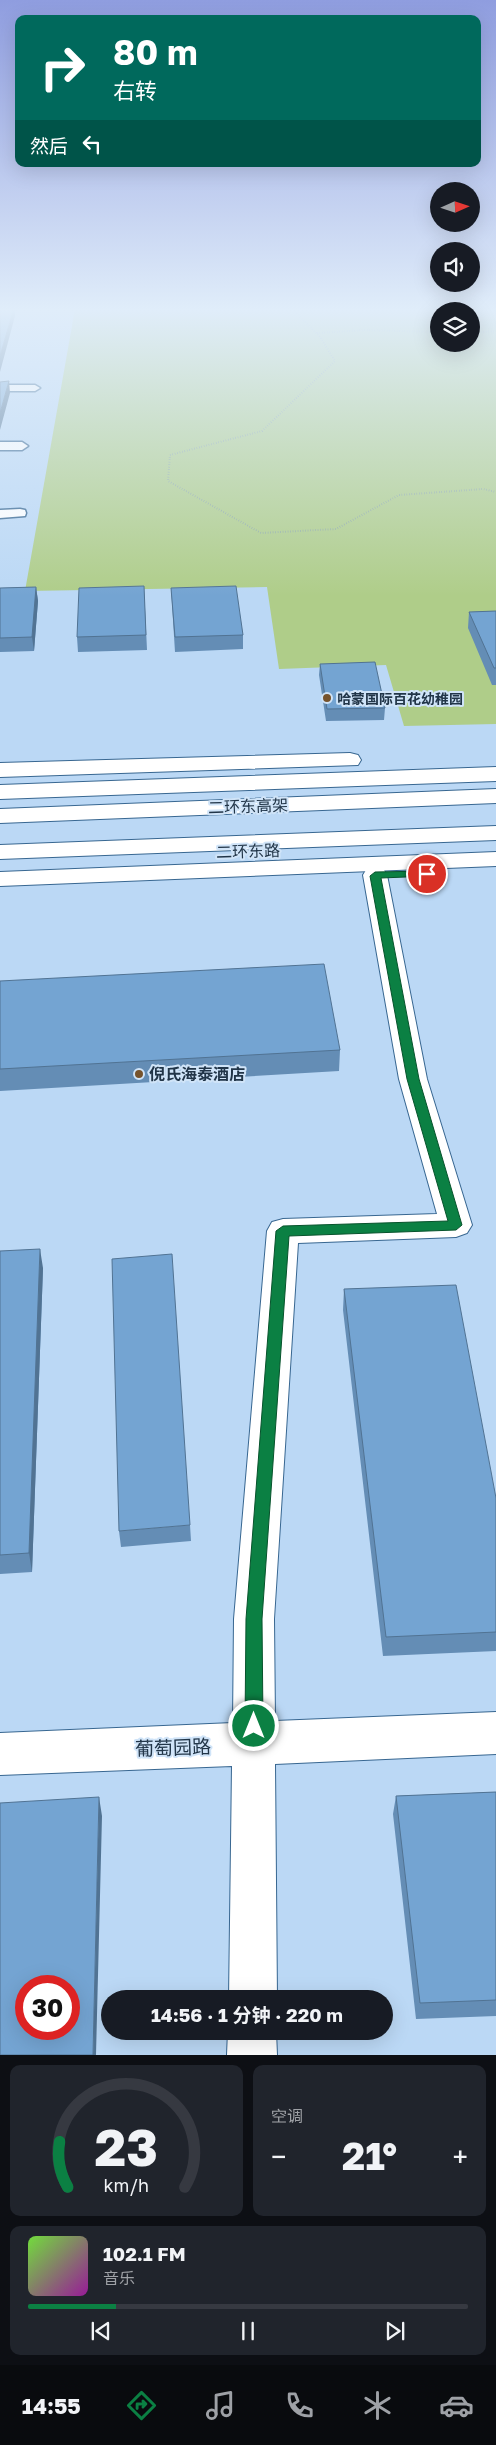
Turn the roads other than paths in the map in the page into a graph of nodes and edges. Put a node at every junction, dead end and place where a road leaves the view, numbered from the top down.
1 (0, 446) edge
2 (22, 446) dead end
3 (20, 513) dead end
4 (0, 514) edge
5 (496, 755) edge
6 (0, 770) edge
7 (496, 774) edge
8 (496, 784) edge
9 (0, 792) edge
10 (496, 796) edge
11 (0, 803) edge
12 (0, 816) edge
13 (496, 833) edge
14 (496, 841) edge
15 (0, 852) edge
16 (496, 859) edge
17 (0, 860) edge
18 (496, 872) edge
19 (375, 876) junction
20 (0, 880) edge
21 (0, 889) edge
22 (496, 1733) edge
23 (254, 1743) junction
24 (0, 1754) edge
25 (253, 1990) edge
26 (252, 2040) edge
27 (252, 2055) edge

1 - 2 lane
3 - 4 lane
5 - 6 main road
7 - 9 main road
8 - 11 main road
10 - 12 main road, 二环东高架
13 - 15 main road
14 - 17 main road, 二环东路
16 - 20 main road
18 - 19 main road, 二环东路
19 - 21 main road, 二环东路
19 - 23 main road
22 - 23 main road, 葡萄园路
23 - 24 main road, 葡萄园路
23 - 25 main road
26 - 27 main road

